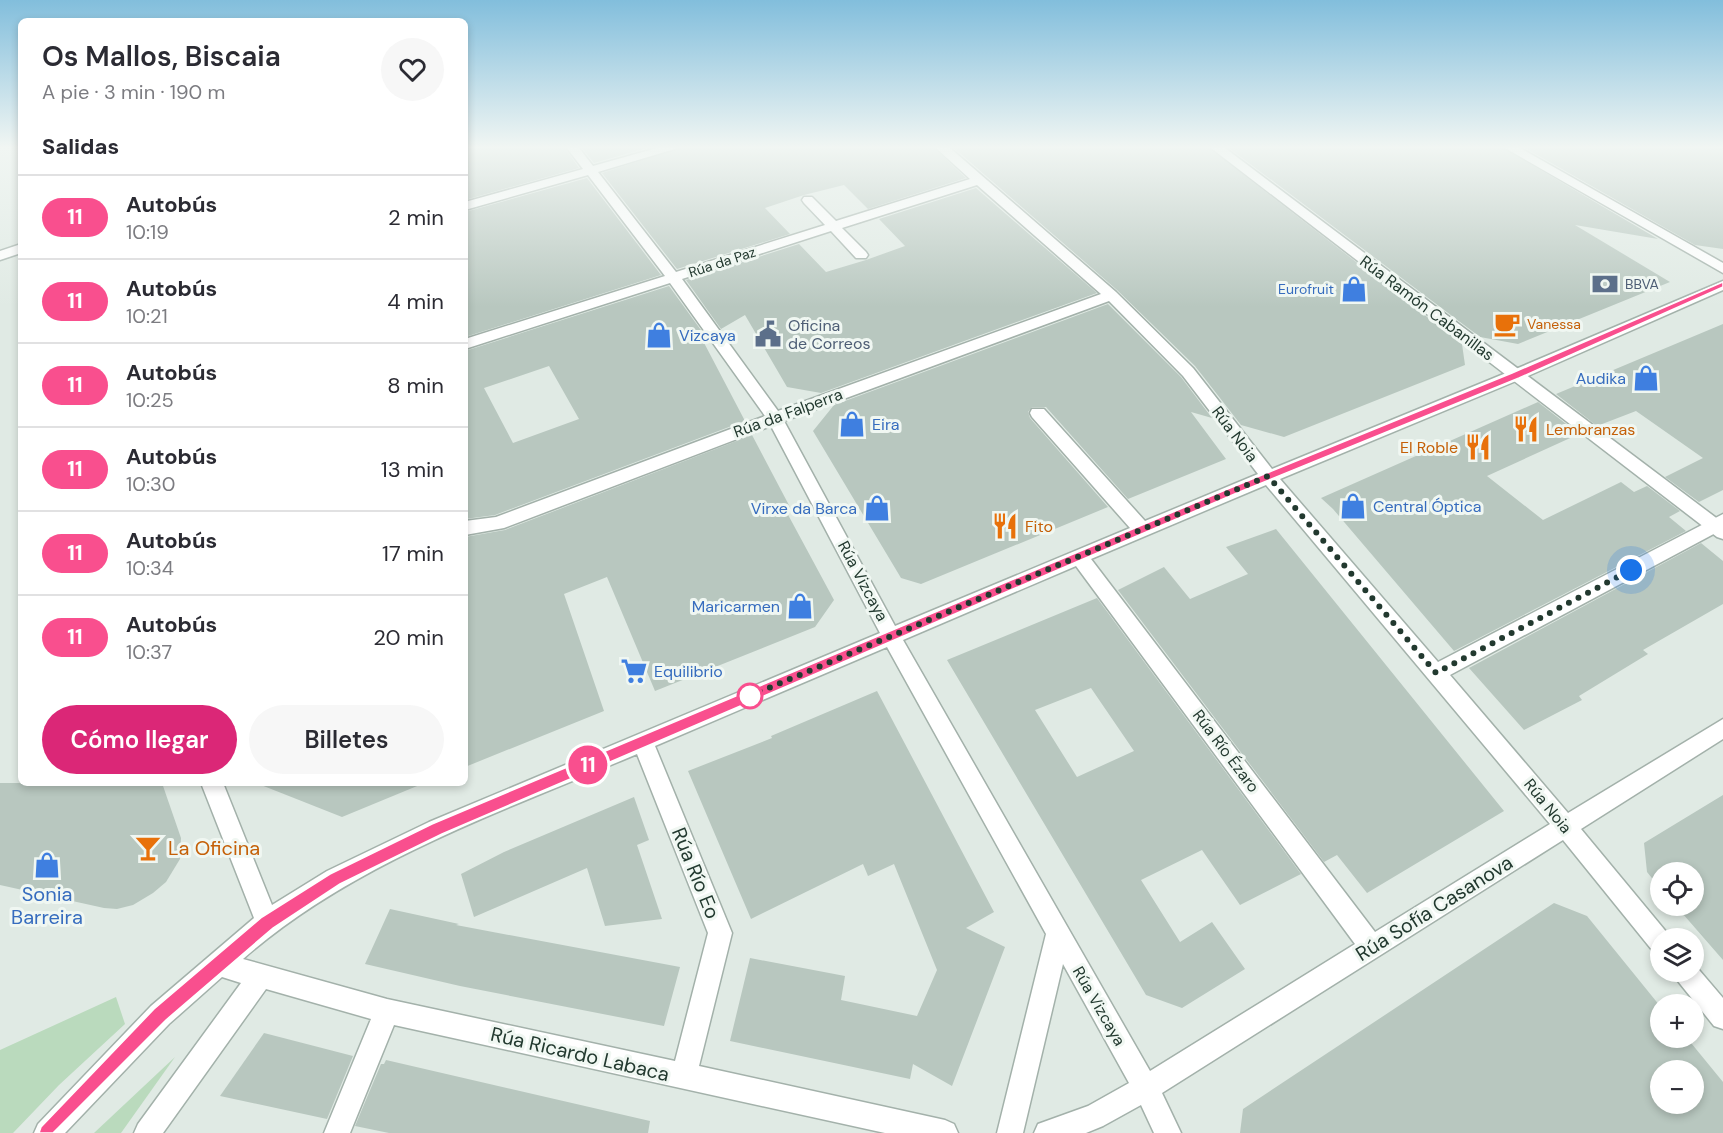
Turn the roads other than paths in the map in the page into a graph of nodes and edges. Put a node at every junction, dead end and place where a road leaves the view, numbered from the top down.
1 (483, 201) edge
2 (612, 201) edge
3 (809, 201) edge
4 (912, 201) edge
5 (1002, 201) edge
6 (1286, 201) edge
7 (1604, 201) edge
8 (468, 205) edge
9 (833, 226) junction
10 (18, 249) edge
11 (861, 255) dead end
12 (0, 256) edge
13 (1723, 269) edge
14 (673, 278) junction
15 (1723, 285) edge
16 (1111, 295) junction
17 (468, 344) edge
18 (1516, 375) junction
19 (1038, 413) dead end
20 (775, 418) junction
21 (1268, 476) junction
22 (1720, 526) edge
23 (468, 528) edge
24 (1142, 530) junction
25 (1078, 556) junction
26 (891, 636) junction
27 (1436, 673) junction
28 (1723, 728) edge
29 (643, 742) junction
30 (213, 786) edge
31 (1565, 827) junction
32 (267, 922) junction
33 (1650, 930) edge
34 (1058, 933) junction
35 (1372, 947) junction
36 (218, 964) junction
37 (261, 976) junction
38 (1693, 982) edge
39 (387, 1011) junction
40 (1723, 1017) edge
41 (684, 1077) junction
42 (1146, 1088) junction
43 (47, 1133) edge
44 (147, 1133) edge
45 (337, 1133) edge
46 (945, 1133) edge
47 (1010, 1133) edge
48 (1047, 1133) edge
49 (1168, 1133) edge

1 - 8 street
2 - 14 street, Rúa Vizcaya
3 - 9 street
4 - 9 street, Rúa da Paz
5 - 16 street, Rúa Noia
6 - 18 street, Rúa Ramón Cabanillas
7 - 13 street
9 - 11 street
9 - 14 street, Rúa da Paz
10 - 12 street
14 - 17 street, Rúa da Paz
14 - 20 street, Rúa Vizcaya
15 - 18 street
16 - 20 street, Rúa da Falperra
16 - 21 street, Rúa Noia
18 - 21 street
18 - 22 street, Rúa Ramón Cabanillas
19 - 24 street
20 - 23 street, Rúa da Falperra
20 - 26 street, Rúa Vizcaya
21 - 24 street
21 - 27 street, Rúa Noia
22 - 27 street
24 - 25 street
25 - 26 street
25 - 35 street, Rúa Río Ézaro
26 - 29 street
26 - 34 street, Rúa Vizcaya
27 - 31 street, Rúa Noia
28 - 31 street, Rúa Sofía Casanova
29 - 32 street
29 - 41 street, Rúa Río Eo
30 - 32 street
31 - 33 street, Rúa Noia
31 - 35 street, Rúa Sofía Casanova
32 - 36 street
34 - 42 street, Rúa Vizcaya
34 - 47 street
35 - 42 street, Rúa Sofía Casanova
36 - 37 street, Rúa Ricardo Labaca
36 - 43 street
37 - 39 street, Rúa Ricardo Labaca
37 - 44 street
38 - 40 street
39 - 41 street, Rúa Ricardo Labaca
39 - 45 street
41 - 46 street, Rúa Ricardo Labaca
42 - 48 street
42 - 49 street, Rúa Vizcaya

